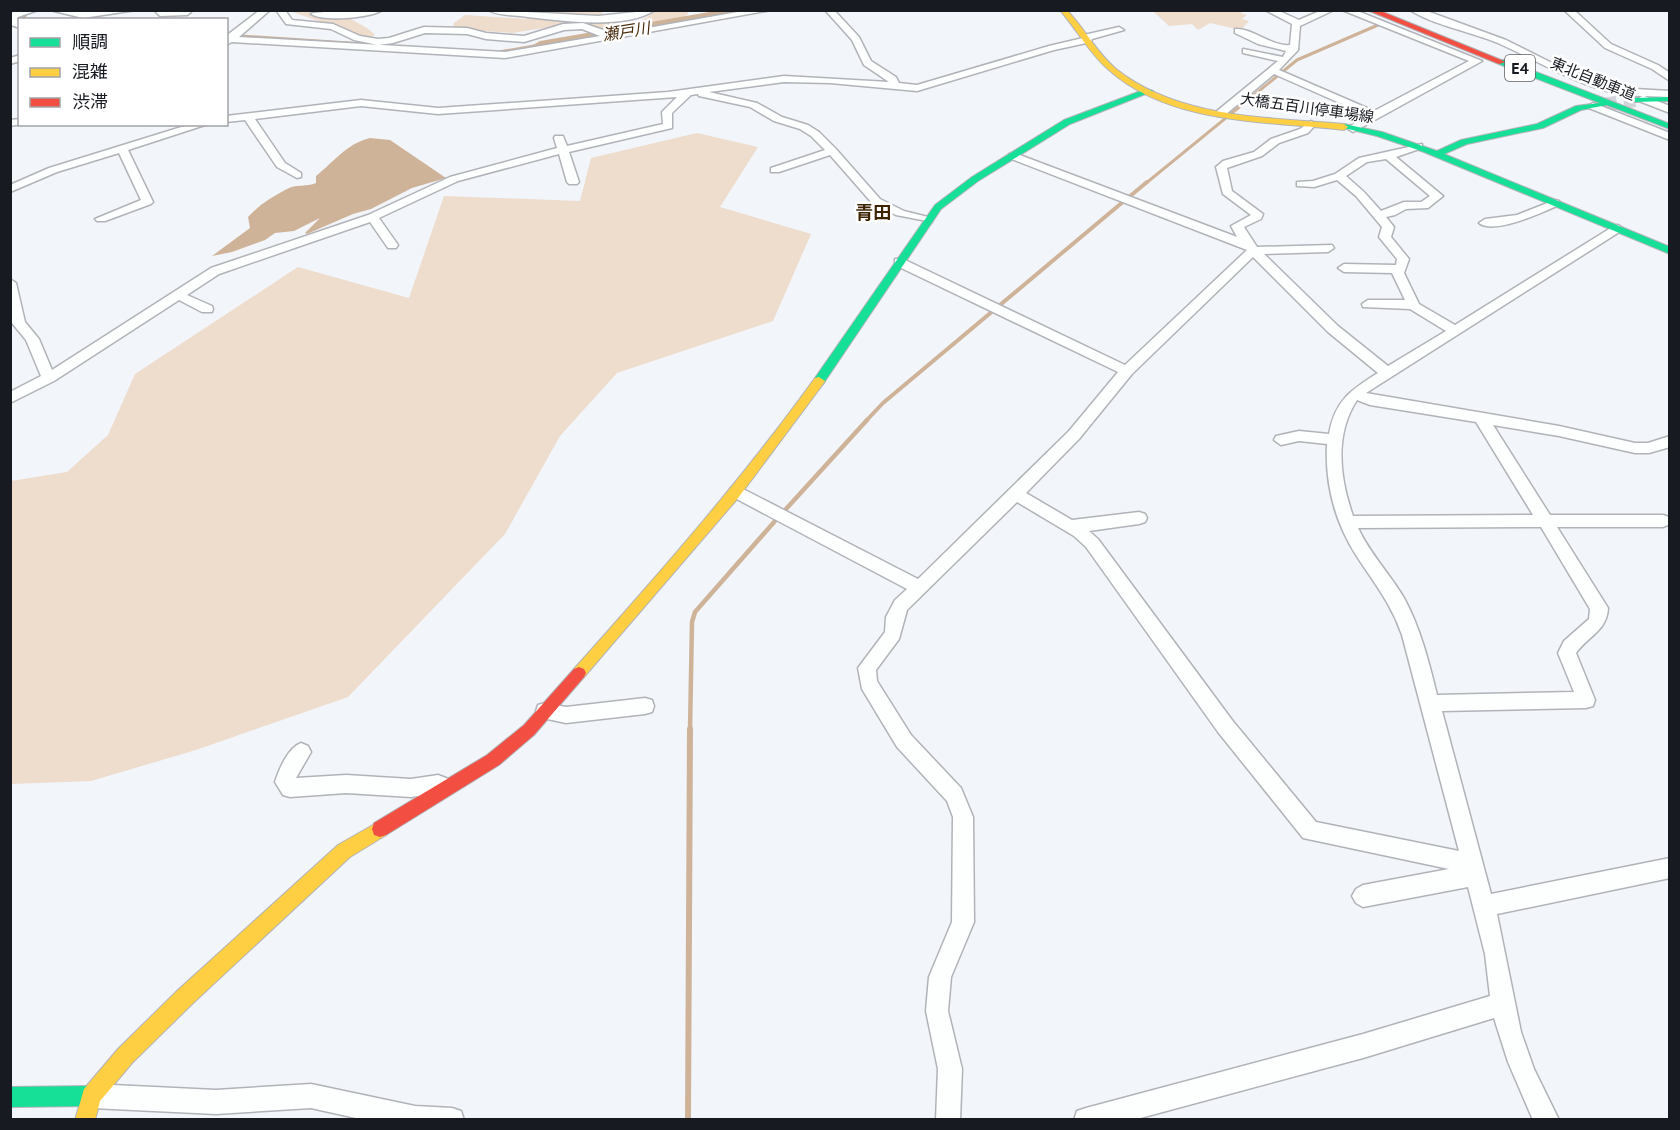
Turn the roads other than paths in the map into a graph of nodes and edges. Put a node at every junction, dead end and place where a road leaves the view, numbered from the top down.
1 (34, 10) edge
2 (54, 10) edge
3 (132, 10) edge
4 (158, 10) edge
5 (266, 10) edge
6 (279, 10) edge
7 (284, 10) edge
8 (379, 10) edge
9 (492, 10) edge
10 (613, 10) edge
11 (651, 10) edge
12 (767, 10) edge
13 (829, 10) edge
14 (1269, 10) edge
15 (1330, 10) edge
16 (1346, 10) edge
17 (1370, 10) edge
18 (1386, 10) edge
19 (1414, 10) edge
20 (1568, 10) edge
21 (122, 11) edge
22 (188, 11) edge
23 (67, 12) edge
24 (1068, 12) edge
25 (562, 16) junction
26 (1298, 23) junction
27 (18, 24) edge
28 (1119, 30) dead end
29 (1238, 31) dead end
30 (605, 38) junction
31 (231, 39) edge
32 (1088, 39) junction
33 (1293, 50) junction
34 (1246, 51) dead end
35 (1285, 60) junction
36 (1278, 72) junction
37 (1670, 78) edge
38 (894, 86) junction
39 (691, 91) junction
40 (1149, 91) junction
41 (1670, 94) edge
42 (1670, 99) edge
43 (1639, 100) joint
44 (1598, 106) joint
45 (1670, 110) edge
46 (1227, 114) junction
47 (1374, 115) junction
48 (248, 116) junction
49 (228, 117) edge
50 (1670, 120) edge
51 (1311, 124) junction
52 (197, 126) edge
53 (1670, 127) edge
54 (1353, 129) junction
55 (1670, 137) edge
56 (561, 144) junction
57 (1418, 146) junction
58 (122, 149) junction
59 (832, 151) junction
60 (1439, 153) junction
61 (1013, 156) junction
62 (1389, 156) junction
63 (775, 170) dead end
64 (297, 175) dead end
65 (1339, 176) junction
66 (573, 182) dead end
67 (1301, 184) dead end
68 (10, 189) edge
69 (1555, 203) junction
70 (1378, 216) junction
71 (372, 217) junction
72 (101, 219) dead end
73 (928, 220) junction
74 (1485, 223) dead end
75 (1618, 229) junction
76 (392, 245) dead end
77 (1251, 248) junction
78 (1328, 248) dead end
79 (1670, 251) edge
80 (899, 262) junction
81 (1344, 268) dead end
82 (1399, 269) junction
83 (10, 283) edge
84 (176, 294) junction
85 (12, 299) edge
86 (1368, 303) dead end
87 (1414, 306) junction
88 (207, 309) dead end
89 (1454, 330) junction
90 (1127, 370) junction
91 (1386, 372) junction
92 (49, 378) junction
93 (1354, 394) junction
94 (10, 398) edge
95 (1482, 420) junction
96 (1281, 440) dead end
97 (1334, 440) junction
98 (1670, 441) edge
99 (736, 492) junction
100 (1016, 494) junction
101 (1138, 518) dead end
102 (1547, 521) junction
103 (1663, 521) dead end
104 (1349, 522) junction
105 (1070, 526) junction
106 (919, 586) junction
107 (1430, 703) junction
108 (645, 706) dead end
109 (545, 711) junction
110 (301, 752) dead end
111 (448, 788) junction
112 (1670, 868) edge
113 (1474, 869) junction
114 (1363, 896) dead end
115 (1484, 906) junction
116 (1502, 1004) junction
117 (91, 1096) junction
118 (10, 1097) edge
119 (85, 1119) edge
120 (452, 1119) edge
121 (948, 1119) edge
122 (1086, 1119) edge
123 (1547, 1119) edge

1 - 27 street
2 - 23 street
3 - 21 street
4 - 22 street
5 - 31 street
6 - 30 street
7 - 8 street
9 - 25 street
10 - 25 street
11 - 25 street
12 - 30 street
13 - 38 street
14 - 26 street
15 - 26 street
16 - 47 street
17 - 53 main road, 東北自動車道 / E4
18 - 50 main road, 東北自動車道 / E4
19 - 41 street
20 - 37 street
21 - 23 street
24 - 32 main road, 大橋五百川停車場線
26 - 33 street
28 - 32 street
29 - 33 street
30 - 31 street
32 - 38 street
32 - 40 main road, 大橋五百川停車場線
33 - 35 street
34 - 35 street
35 - 36 street
36 - 46 street
36 - 47 street
38 - 39 street
39 - 48 street
39 - 56 street
39 - 59 street
40 - 46 main road, 大橋五百川停車場線
40 - 61 main road
42 - 43 main road
43 - 45 street
44 - 55 street
44 - 60 main road
46 - 51 main road, 大橋五百川停車場線
47 - 54 street
48 - 49 street
48 - 64 street
51 - 54 main road, 大橋五百川停車場線
51 - 77 street
52 - 58 street
54 - 57 main road, 大橋五百川停車場線
56 - 66 street
56 - 71 street
57 - 60 main road, 大橋五百川停車場線
57 - 62 street
58 - 68 street
58 - 72 street
59 - 63 street
59 - 73 street
60 - 69 main road, 大橋五百川停車場線
61 - 73 main road
61 - 77 street
62 - 65 street
62 - 70 street
65 - 67 street
65 - 70 street
69 - 74 street
69 - 75 main road, 大橋五百川停車場線
70 - 82 street
71 - 76 street
71 - 84 street
73 - 80 main road
75 - 79 main road, 大橋五百川停車場線
75 - 89 street
77 - 78 street
77 - 90 street
77 - 91 street
80 - 90 street
80 - 99 main road
81 - 82 street
82 - 87 street
83 - 85 street
84 - 88 street
84 - 92 street
85 - 92 street
86 - 87 street
87 - 89 street
89 - 91 street
90 - 100 street
91 - 93 street
92 - 94 street
93 - 95 street
93 - 97 street
95 - 98 street
95 - 102 street
96 - 97 street
97 - 104 street
99 - 106 street
99 - 109 main road
100 - 105 street
100 - 106 street
101 - 105 street
102 - 103 street
102 - 104 street
102 - 107 street
104 - 107 street
105 - 113 street
106 - 121 street
107 - 113 street
108 - 109 street
109 - 111 main road
110 - 111 street
111 - 117 main road
112 - 115 street
113 - 114 street
113 - 115 street
115 - 116 street
116 - 122 street
116 - 123 street
117 - 118 main road
117 - 119 main road
117 - 120 street

